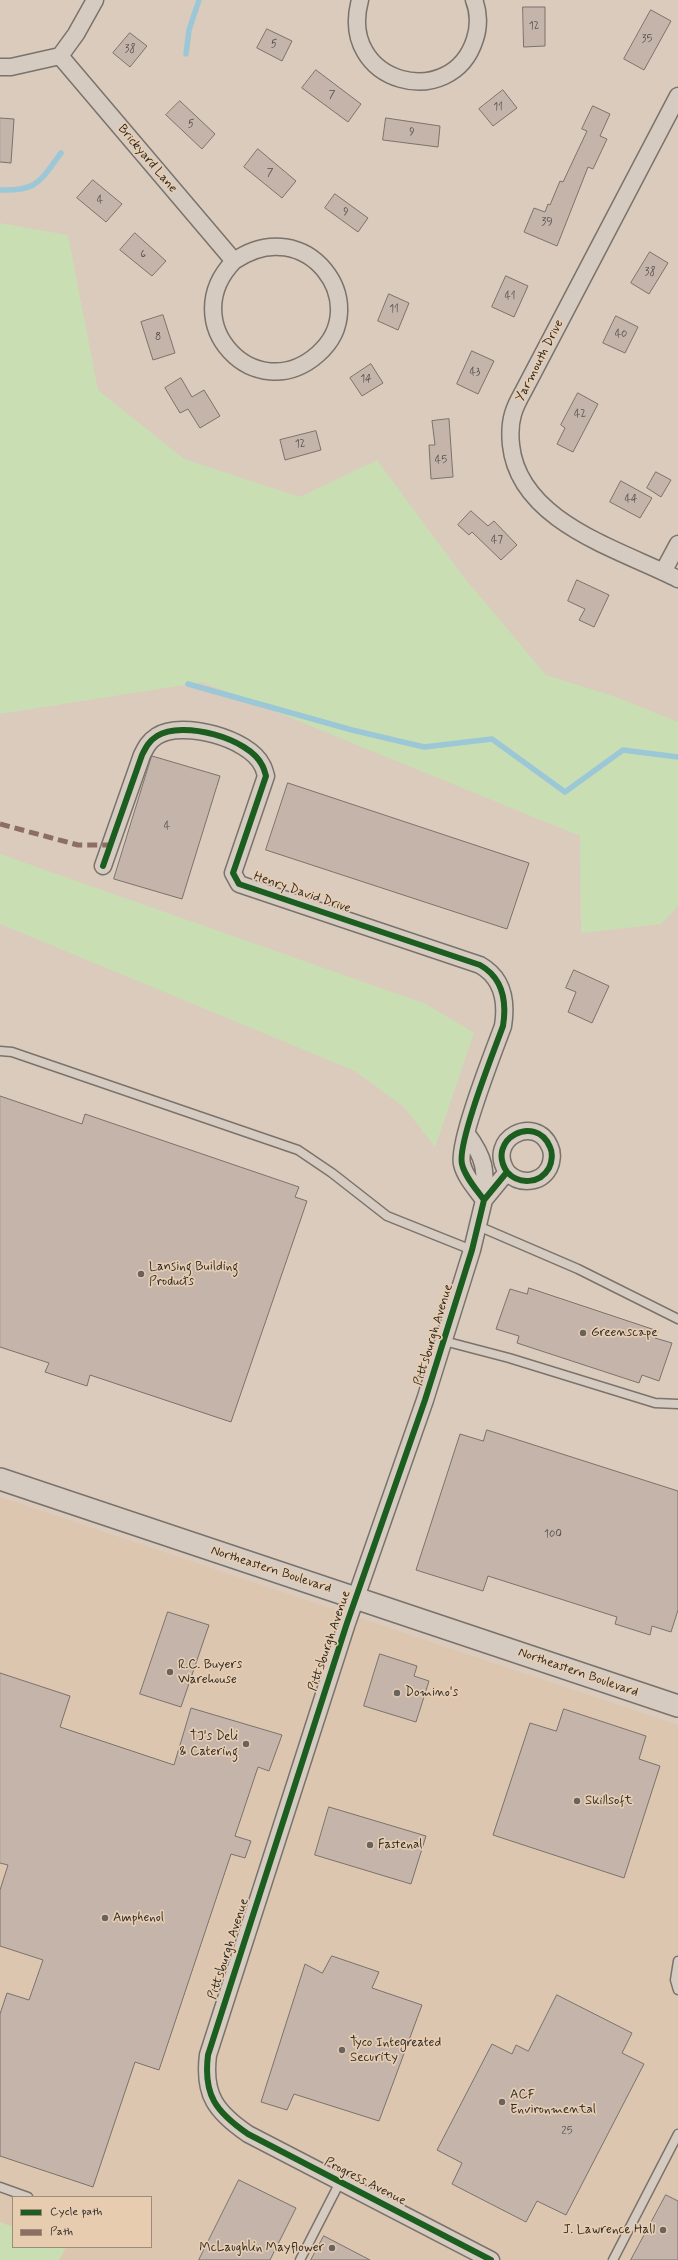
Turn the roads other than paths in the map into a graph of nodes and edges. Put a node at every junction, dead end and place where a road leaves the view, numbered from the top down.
1 (95, 0) edge
2 (360, 0) edge
3 (474, 0) edge
4 (60, 56) junction
5 (0, 67) edge
6 (678, 96) edge
7 (234, 261) junction
8 (678, 544) edge
9 (663, 572) junction
10 (678, 580) edge
11 (103, 866) dead end
12 (0, 1051) edge
13 (467, 1134) junction
14 (507, 1172) dead end
15 (484, 1200) junction
16 (478, 1226) junction
17 (472, 1250) junction
18 (678, 1319) edge
19 (444, 1342) junction
20 (678, 1404) edge
21 (0, 1479) edge
22 (357, 1598) junction
23 (678, 1706) edge
24 (678, 1961) edge
25 (678, 1990) edge
26 (229, 2120) joint
27 (678, 2134) edge
28 (340, 2182) junction
29 (0, 2187) edge
30 (25, 2196) edge
31 (300, 2260) edge
32 (491, 2260) edge
33 (613, 2260) edge

1 - 4 street
2 - 3 street
4 - 5 street
4 - 7 street, Brickyard Lane
6 - 9 street, Yarmouth Drive
7 - 7 street
8 - 9 street
9 - 10 street, Yarmouth Drive
11 - 13 street, Henry David Drive
12 - 17 lane
13 - 15 street
13 - 15 street, Henry David Drive
14 - 15 street, Pittsburgh Avenue
15 - 16 street, Pittsburgh Avenue
16 - 17 street, Pittsburgh Avenue
16 - 18 lane
17 - 19 street, Pittsburgh Avenue
19 - 20 lane
19 - 22 street, Pittsburgh Avenue
21 - 22 street, Northeastern Boulevard
22 - 23 street, Northeastern Boulevard
22 - 26 street, Pittsburgh Avenue
24 - 25 lane
26 - 28 street, Progress Avenue
27 - 33 lane
28 - 31 lane
28 - 32 street, Progress Avenue
29 - 30 lane

